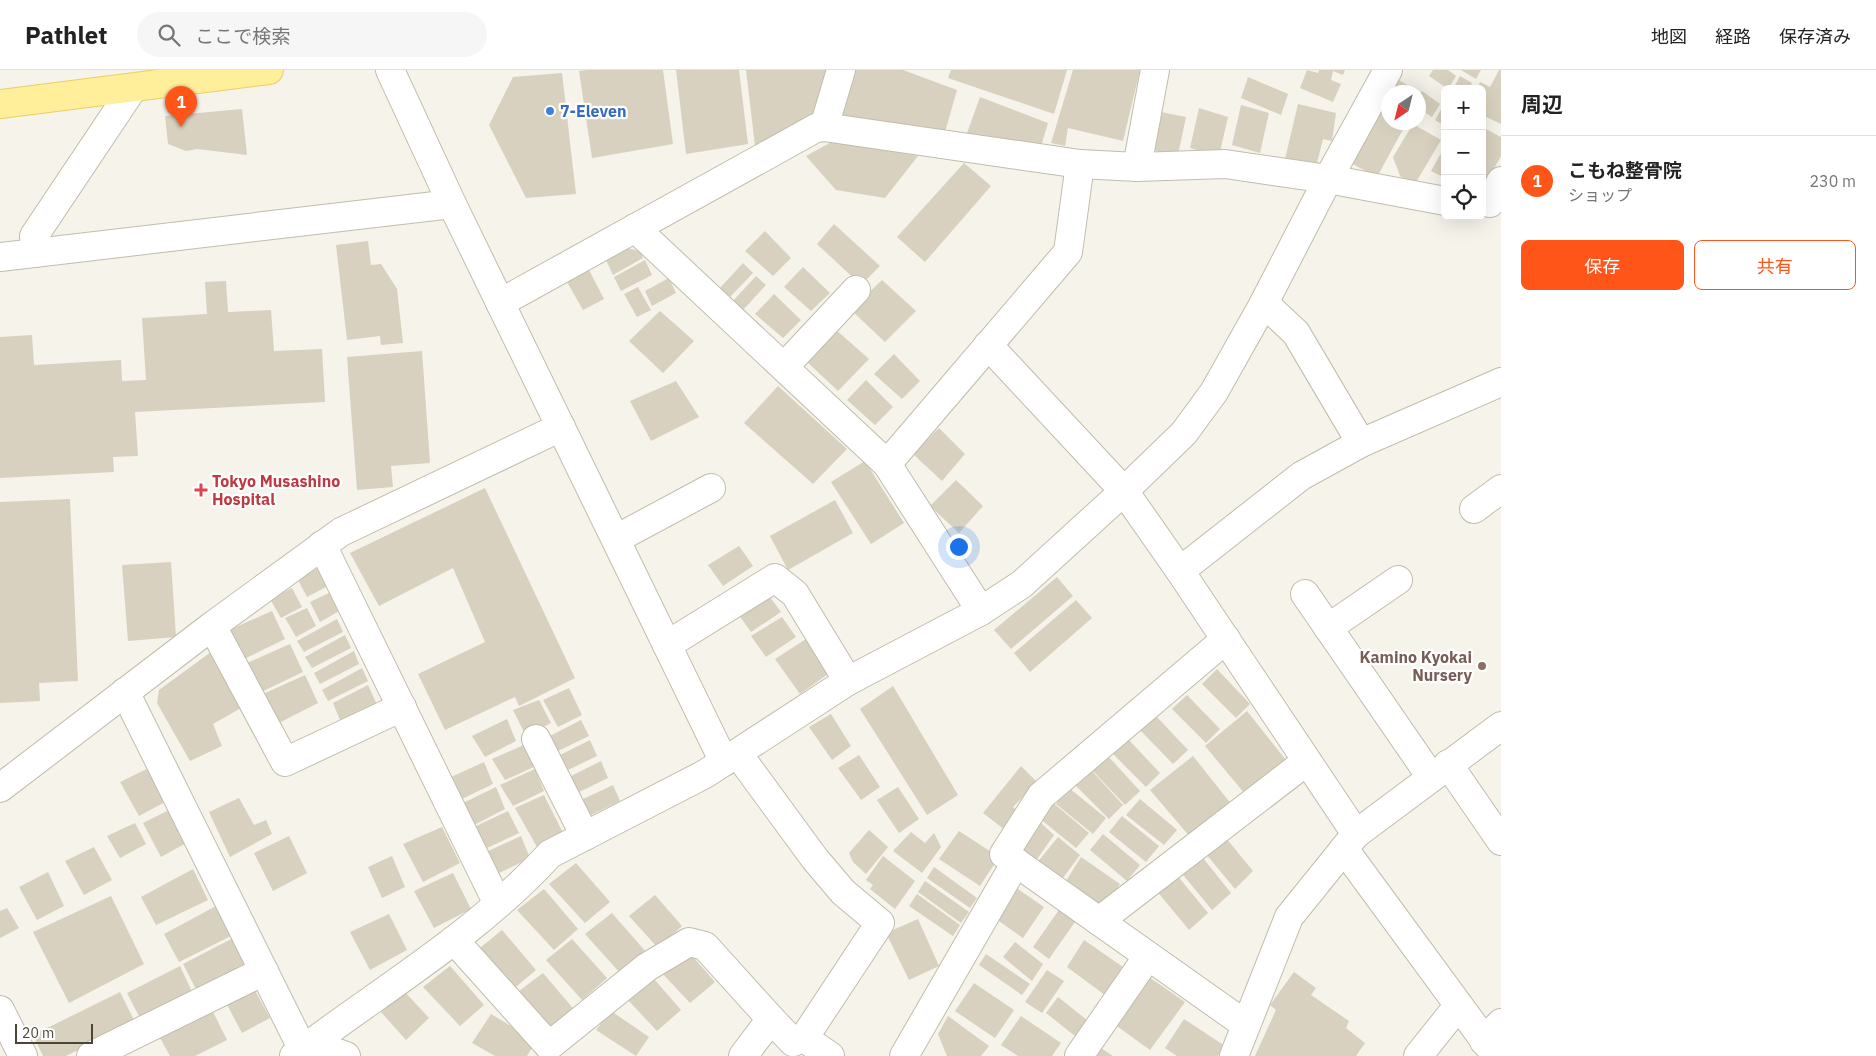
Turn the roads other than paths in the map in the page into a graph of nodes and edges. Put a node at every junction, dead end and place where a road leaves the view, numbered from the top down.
1 (269, 70) edge
2 (390, 70) edge
3 (841, 70) edge
4 (1155, 70) edge
5 (1388, 70) edge
6 (133, 88) junction
7 (0, 104) edge
8 (824, 128) junction
9 (1080, 164) junction
10 (1137, 167) junction
11 (1328, 179) junction
12 (1441, 200) edge
13 (452, 204) junction
14 (635, 228) junction
15 (35, 253) junction
16 (0, 257) edge
17 (856, 290) dead end
18 (500, 302) junction
19 (1264, 303) junction
20 (988, 345) junction
21 (784, 367) junction
22 (1501, 382) edge
23 (561, 427) junction
24 (1362, 443) junction
25 (887, 464) junction
26 (711, 488) dead end
27 (1501, 489) edge
28 (1124, 491) junction
29 (1474, 508) dead end
30 (616, 540) junction
31 (322, 545) junction
32 (1180, 571) junction
33 (1398, 580) dead end
34 (1305, 594) dead end
35 (980, 611) junction
36 (212, 626) junction
37 (1328, 628) junction
38 (1226, 639) junction
39 (667, 645) junction
40 (848, 681) junction
41 (125, 692) junction
42 (402, 707) junction
43 (1501, 726) edge
44 (536, 739) dead end
45 (731, 758) junction
46 (1307, 761) junction
47 (1440, 771) junction
48 (0, 788) edge
49 (585, 836) junction
50 (1501, 841) edge
51 (1350, 842) junction
52 (1016, 862) junction
53 (498, 904) junction
54 (1099, 921) junction
55 (454, 940) junction
56 (1148, 956) junction
57 (264, 971) junction
58 (1458, 1006) junction
59 (0, 1010) edge
60 (771, 1019) junction
61 (1246, 1025) junction
62 (804, 1038) junction
63 (1494, 1040) edge
64 (303, 1050) edge
65 (23, 1056) edge
66 (91, 1056) edge
67 (346, 1056) edge
68 (743, 1056) edge
69 (830, 1056) edge
70 (904, 1056) edge
71 (1079, 1056) edge
72 (1234, 1056) edge
73 (1418, 1056) edge

1 - 6 main road
2 - 13 street
3 - 8 street
4 - 10 street
5 - 11 street
6 - 7 main road
6 - 15 street
8 - 9 street
8 - 14 street
9 - 10 street
9 - 20 street
10 - 11 street
11 - 12 street
11 - 19 street
13 - 15 street
13 - 18 street
14 - 18 street
14 - 21 street
15 - 16 street
17 - 21 street
18 - 23 street
19 - 24 street
19 - 28 street
20 - 25 street
20 - 28 street
21 - 25 street
22 - 24 street
23 - 30 street
23 - 31 street
24 - 32 street
25 - 35 street
26 - 30 street
27 - 29 street
28 - 32 street
28 - 35 street
30 - 39 street
31 - 36 street
31 - 42 street
32 - 38 street
33 - 37 street
34 - 37 street
35 - 40 street
36 - 41 street
36 - 42 street
37 - 47 street
38 - 46 street
38 - 52 street
39 - 40 street
39 - 45 street
40 - 45 street
41 - 48 street
41 - 57 street
42 - 53 street
43 - 47 street
44 - 49 street
45 - 49 street
45 - 62 street
46 - 51 street
46 - 54 street
47 - 50 street
47 - 51 street
49 - 53 street
51 - 58 street
51 - 61 street
52 - 54 street
52 - 70 street
53 - 55 street
54 - 56 street
55 - 60 street
55 - 64 street
56 - 61 street
56 - 71 street
57 - 64 street
57 - 66 street
58 - 63 street
58 - 73 street
59 - 65 street
60 - 62 street
60 - 68 street
61 - 72 street
62 - 69 street
64 - 67 street

